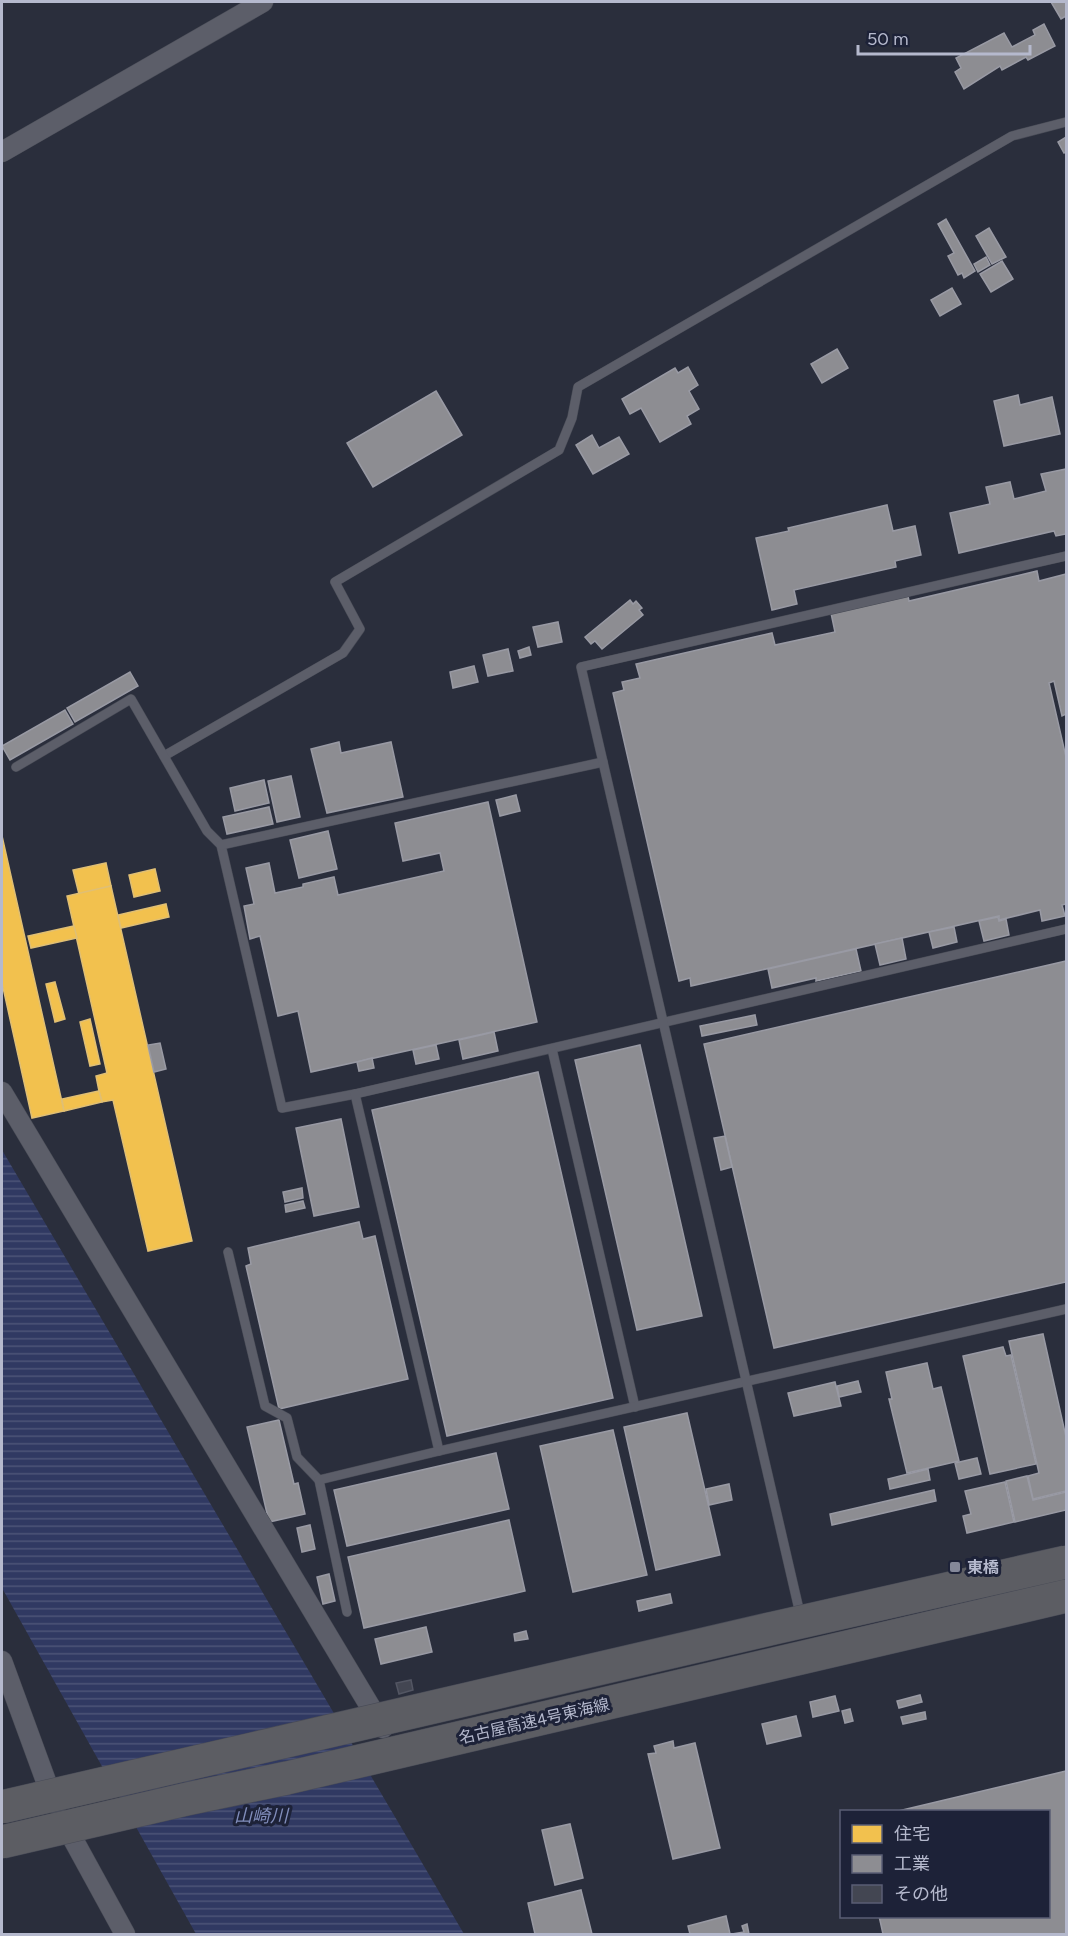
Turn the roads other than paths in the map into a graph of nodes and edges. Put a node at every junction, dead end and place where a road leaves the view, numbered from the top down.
1 (263, 2) edge
2 (1066, 122) edge
3 (2, 152) edge
4 (1066, 556) edge
5 (164, 756) junction
6 (603, 762) junction
7 (16, 767) dead end
8 (221, 845) junction
9 (1066, 929) edge
10 (663, 1023) junction
11 (552, 1049) junction
12 (2, 1092) edge
13 (355, 1094) junction
14 (228, 1252) dead end
15 (1066, 1309) edge
16 (746, 1382) junction
17 (635, 1407) junction
18 (439, 1451) junction
19 (319, 1480) junction
20 (1066, 1562) edge
21 (1066, 1596) edge
22 (347, 1612) dead end
23 (805, 1635) dead end
24 (2, 1661) edge
25 (384, 1729) dead end
26 (2, 1807) edge
27 (2, 1842) edge
28 (125, 1935) edge

1 - 3 street
2 - 5 lane
4 - 6 lane
5 - 7 lane
5 - 8 lane
6 - 8 lane
6 - 10 lane
8 - 13 lane
9 - 10 lane
10 - 11 lane
10 - 16 lane
11 - 13 lane
11 - 17 lane
12 - 25 street
13 - 18 lane
14 - 19 lane
15 - 16 lane
16 - 17 lane
16 - 23 lane
17 - 18 lane
18 - 19 lane
19 - 22 lane
20 - 26 highway, bridge
21 - 27 highway, 名古屋高速4号東海線, bridge
24 - 28 street

